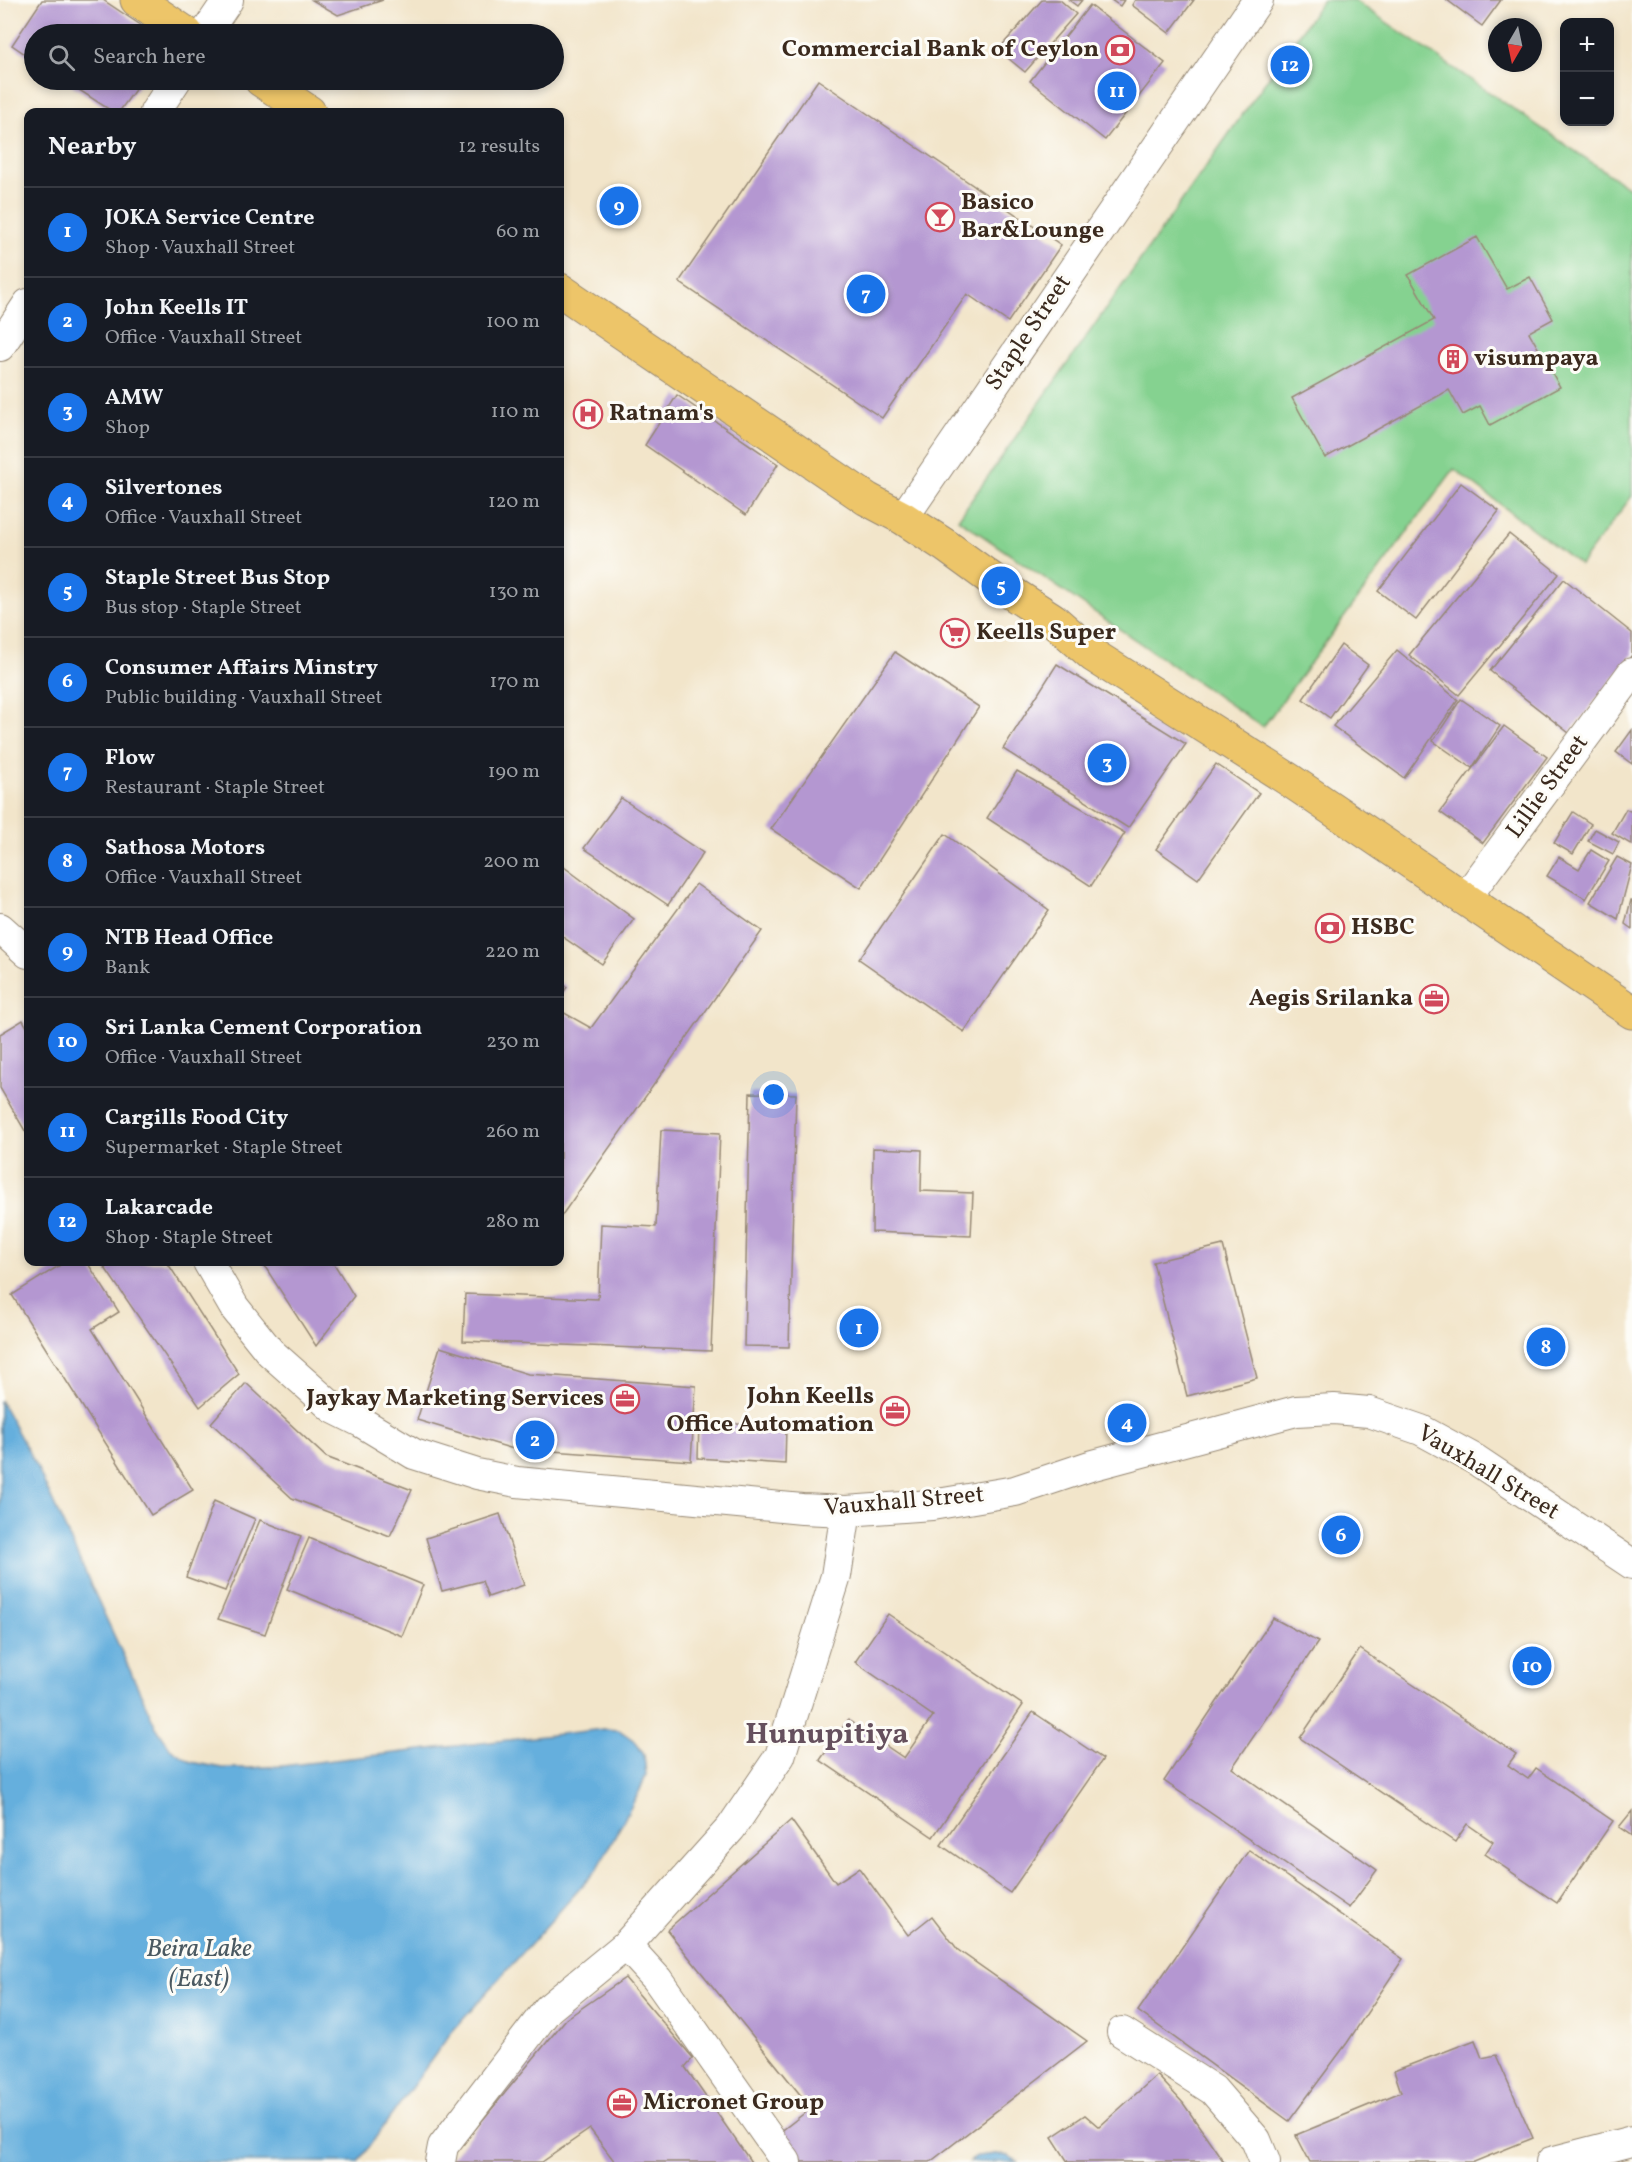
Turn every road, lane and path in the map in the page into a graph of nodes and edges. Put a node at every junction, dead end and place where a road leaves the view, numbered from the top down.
1 (137, 0) edge
2 (228, 0) edge
3 (1258, 0) edge
4 (172, 24) edge
5 (212, 24) edge
6 (169, 90) edge
7 (276, 90) edge
8 (158, 108) edge
9 (303, 108) edge
10 (564, 293) edge
11 (24, 310) edge
12 (0, 346) edge
13 (903, 518) junction
14 (1632, 673) edge
15 (1464, 900) junction
16 (0, 928) edge
17 (24, 949) edge
18 (1632, 1012) edge
19 (210, 1266) edge
20 (846, 1511) junction
21 (1632, 1564) edge
22 (626, 1945) junction
23 (1122, 2032) dead end
24 (1632, 2141) edge
25 (440, 2162) edge
26 (786, 2162) edge
27 (1265, 2162) edge
28 (1551, 2162) edge

1 - 4 main road
2 - 5 street
3 - 13 street, Staple Street
6 - 8 street
7 - 9 main road
10 - 13 main road
11 - 12 street
13 - 15 main road
14 - 15 street, Lillie Street
15 - 18 main road
16 - 17 street
19 - 20 street, Vauxhall Street
20 - 21 street, Vauxhall Street
20 - 22 street
22 - 25 street
22 - 26 street
23 - 27 street
24 - 28 street

